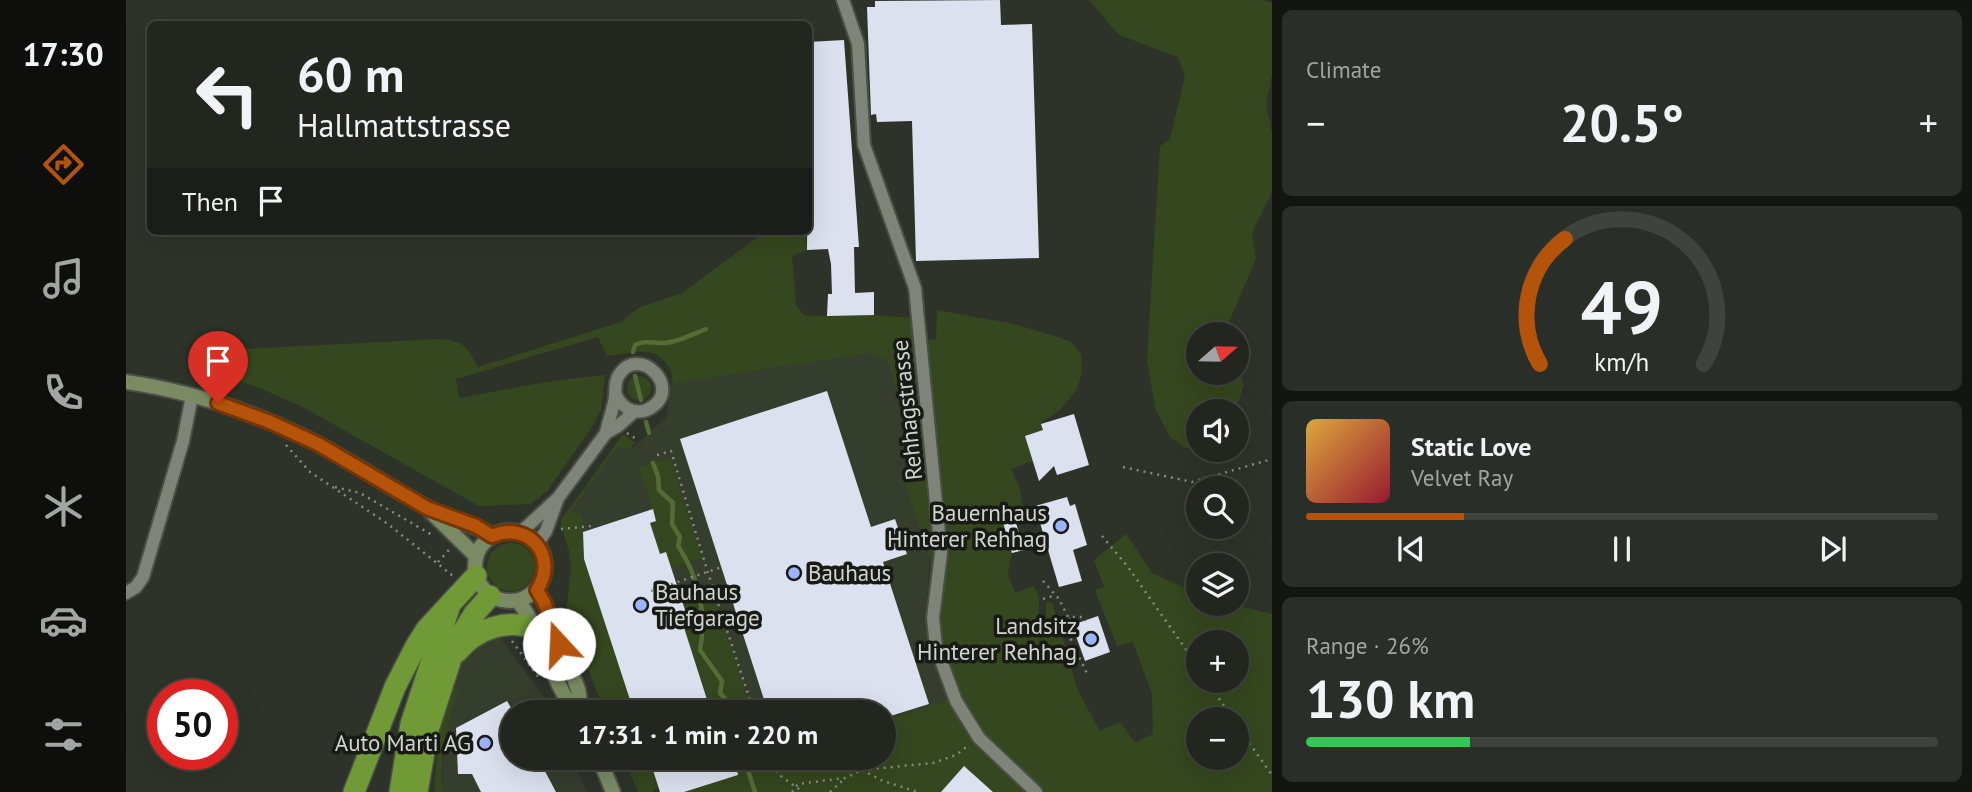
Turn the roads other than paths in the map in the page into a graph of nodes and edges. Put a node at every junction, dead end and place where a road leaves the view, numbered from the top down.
1 (843, 0) edge
2 (126, 382) edge
3 (616, 395) junction
4 (192, 396) junction
5 (635, 411) junction
6 (606, 433) junction
7 (558, 498) junction
8 (427, 508) junction
9 (520, 533) junction
10 (492, 536) junction
11 (537, 544) junction
12 (470, 571) junction
13 (537, 590) junction
14 (126, 593) edge
15 (490, 596) junction
16 (518, 601) junction
17 (450, 606) junction
18 (536, 630) junction
19 (451, 659) junction
20 (568, 700) edge
21 (578, 700) edge
22 (604, 770) edge
23 (418, 787) edge
24 (354, 792) edge
25 (400, 792) edge
26 (614, 792) edge
27 (1036, 792) edge

1 - 27 street, Rehhagstrasse
2 - 4 main road
3 - 5 street
3 - 5 street
3 - 6 street
4 - 8 main road
4 - 14 street
5 - 6 street
6 - 7 street
7 - 9 street
7 - 11 street
8 - 10 main road
8 - 12 main road
9 - 10 main road
9 - 11 main road
10 - 12 main road
11 - 13 main road
12 - 15 main road
12 - 17 highway
13 - 16 main road
13 - 21 main road
15 - 16 main road
15 - 19 highway
16 - 18 main road
17 - 24 highway
17 - 25 highway
18 - 19 highway
18 - 20 main road
19 - 23 highway
22 - 26 main road

